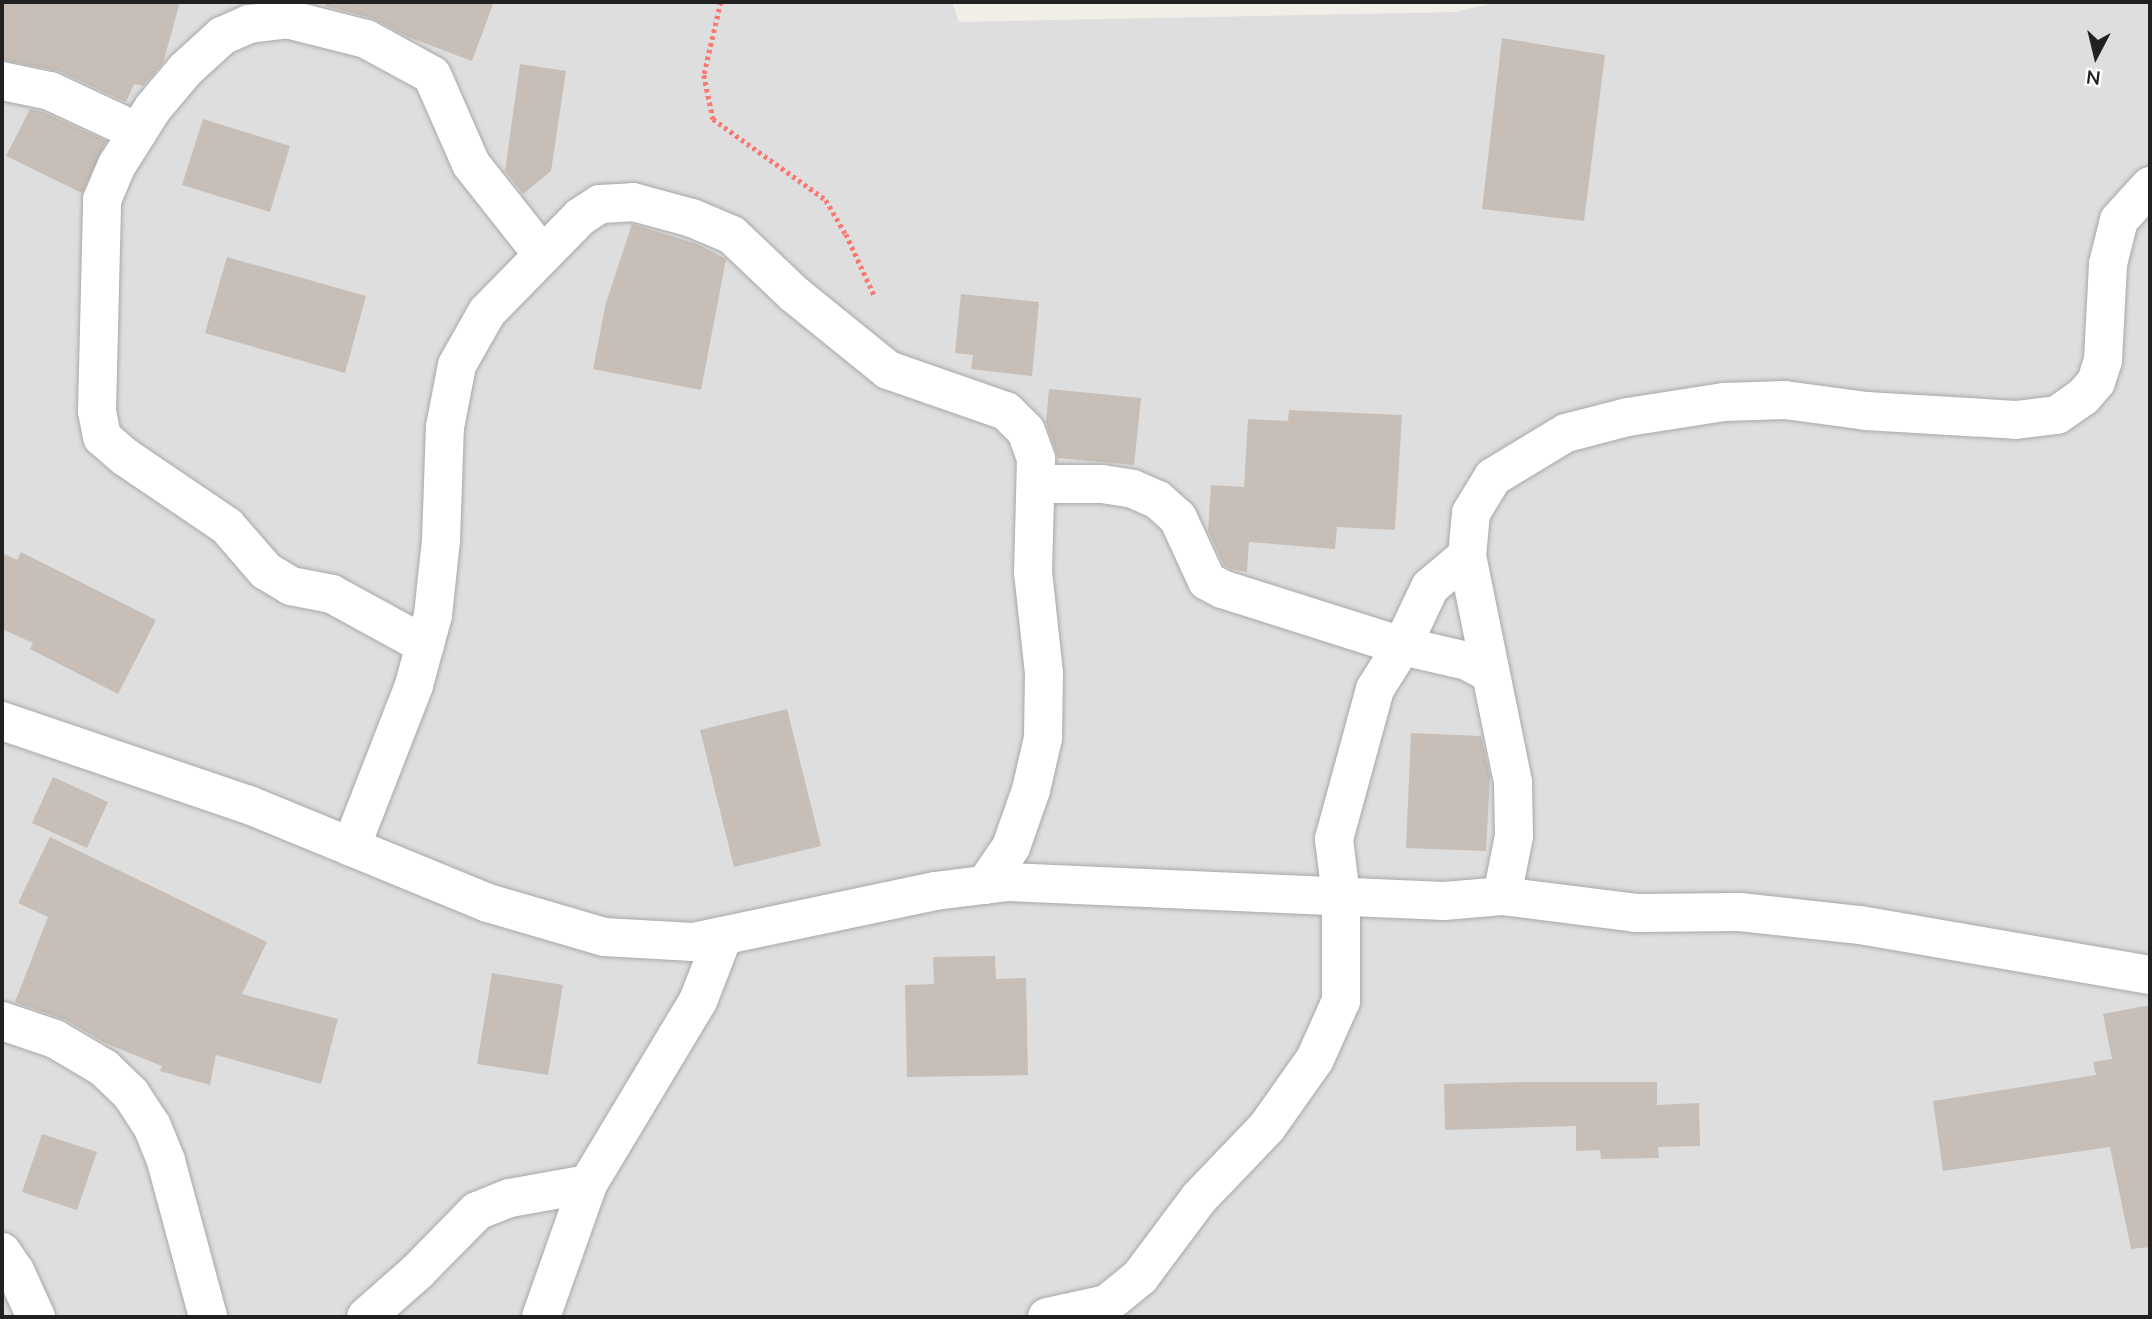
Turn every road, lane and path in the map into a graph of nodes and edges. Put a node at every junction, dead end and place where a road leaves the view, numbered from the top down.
1 (721, 2) edge
2 (2, 81) edge
3 (138, 132) junction
4 (2150, 186) edge
5 (542, 254) junction
6 (880, 305) dead end
7 (1037, 484) junction
8 (1467, 556) junction
9 (425, 645) junction
10 (1402, 646) junction
11 (1490, 673) junction
12 (2, 721) edge
13 (351, 847) junction
14 (985, 886) junction
15 (1341, 895) junction
16 (1502, 896) junction
17 (723, 937) junction
18 (2150, 975) edge
19 (2, 1021) edge
20 (587, 1184) junction
21 (2, 1252) edge
22 (36, 1317) edge
23 (208, 1317) edge
24 (366, 1317) edge
25 (541, 1317) edge
26 (1047, 1317) edge

1 - 6 path
2 - 3 street
3 - 5 street
3 - 9 street
4 - 8 street
5 - 7 street
5 - 9 street
7 - 10 street
7 - 14 street
8 - 10 street
8 - 11 street
9 - 13 street
10 - 11 street
10 - 15 street
11 - 16 street
12 - 13 street
13 - 17 street
14 - 15 street
14 - 17 street
15 - 16 street
15 - 26 street
16 - 18 street
17 - 20 street
19 - 23 street
20 - 24 street
20 - 25 street
21 - 22 street

